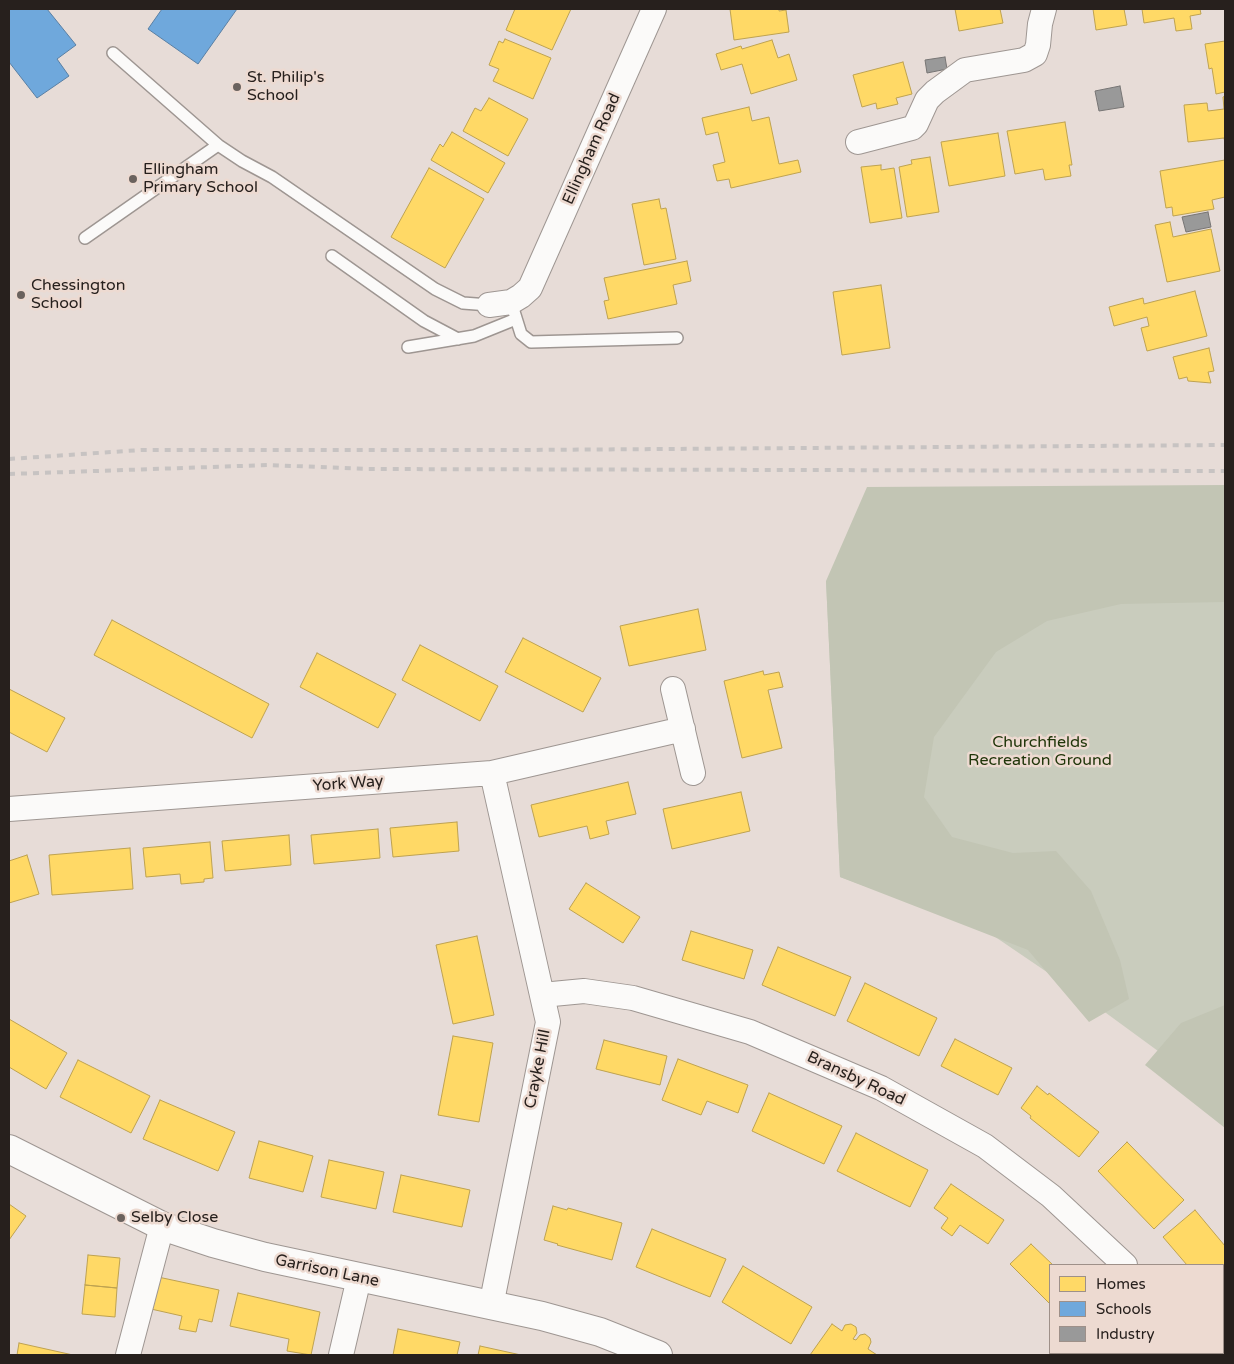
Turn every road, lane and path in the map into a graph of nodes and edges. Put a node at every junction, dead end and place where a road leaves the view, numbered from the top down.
1 (654, 9) edge
2 (1044, 9) edge
3 (113, 53) dead end
4 (858, 142) dead end
5 (218, 145) junction
6 (85, 238) dead end
7 (332, 256) dead end
8 (505, 309) junction
9 (677, 338) dead end
10 (458, 339) junction
11 (408, 347) dead end
12 (673, 689) dead end
13 (683, 729) junction
14 (492, 773) junction
15 (693, 773) dead end
16 (9, 810) edge
17 (542, 995) junction
18 (9, 1149) edge
19 (162, 1226) junction
20 (1125, 1264) edge
21 (359, 1278) junction
22 (491, 1306) junction
23 (128, 1355) edge
24 (342, 1355) edge
25 (658, 1355) edge

1 - 8 street, Ellingham Road
2 - 4 street
3 - 5 lane
5 - 6 lane
5 - 8 lane
7 - 10 lane
8 - 9 lane
8 - 10 lane
10 - 11 lane
12 - 13 street
13 - 14 street, York Way
13 - 15 street
14 - 16 street, York Way
14 - 17 street, Crayke Hill
17 - 20 street, Bransby Road
17 - 22 street, Crayke Hill
18 - 19 street, Garrison Lane
19 - 21 street, Garrison Lane
19 - 23 street
21 - 22 street, Garrison Lane
21 - 24 street
22 - 25 street, Garrison Lane

